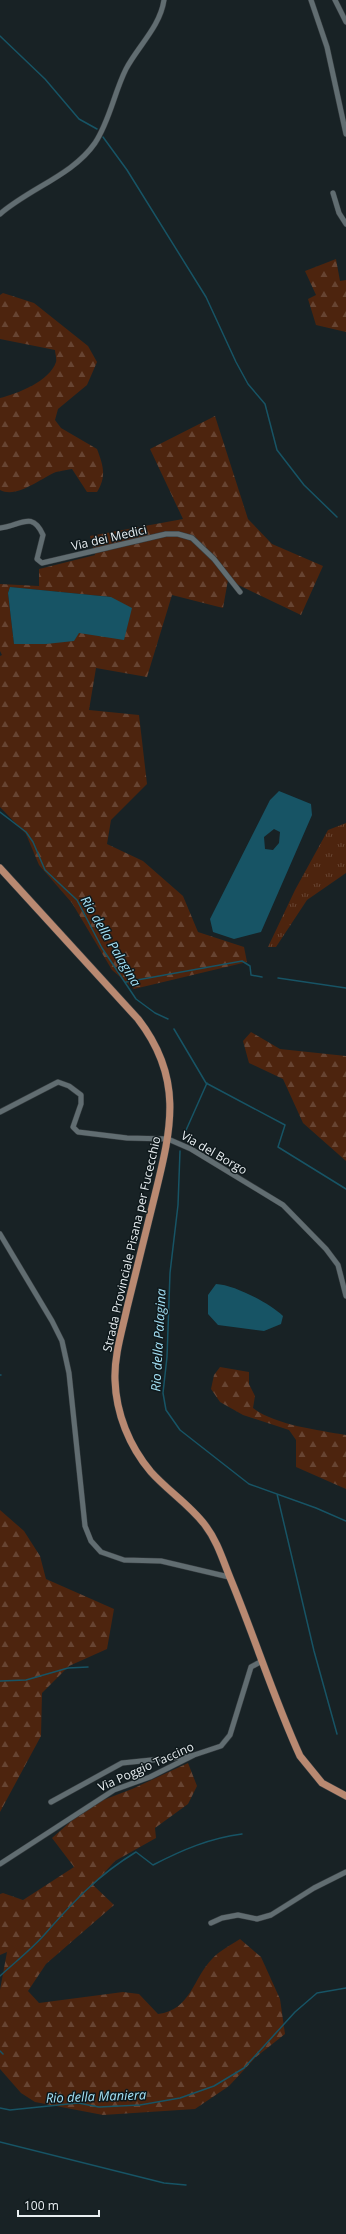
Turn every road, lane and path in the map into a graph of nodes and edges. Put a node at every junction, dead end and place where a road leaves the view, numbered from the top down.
1 (164, 0) edge
2 (312, 0) edge
3 (335, 0) edge
4 (346, 22) edge
5 (346, 134) edge
6 (334, 193) dead end
7 (0, 214) edge
8 (346, 224) edge
9 (0, 528) edge
10 (240, 592) dead end
11 (0, 868) edge
12 (0, 1112) edge
13 (168, 1139) junction
14 (0, 1234) edge
15 (346, 1296) edge
16 (229, 1577) junction
17 (262, 1661) junction
18 (194, 1755) junction
19 (346, 1796) edge
20 (51, 1802) dead end
21 (0, 1864) edge
22 (346, 1872) edge
23 (211, 1923) dead end

1 - 7 street
2 - 5 street
3 - 4 street
6 - 8 street
9 - 10 street, Via dei Medici
11 - 13 main road, Strada Provinciale Pisana per Fucecchio
12 - 13 street, Via del Borgo
13 - 15 street, Via del Borgo
13 - 16 main road, Strada Provinciale Pisana per Fucecchio
14 - 16 street
16 - 17 main road, Strada Provinciale Pisana per Fucecchio
17 - 18 street, Via Poggio Taccino
17 - 19 main road, Strada Provinciale Pisana per Fucecchio
18 - 20 street
18 - 21 street, Via Poggio Taccino
22 - 23 street

